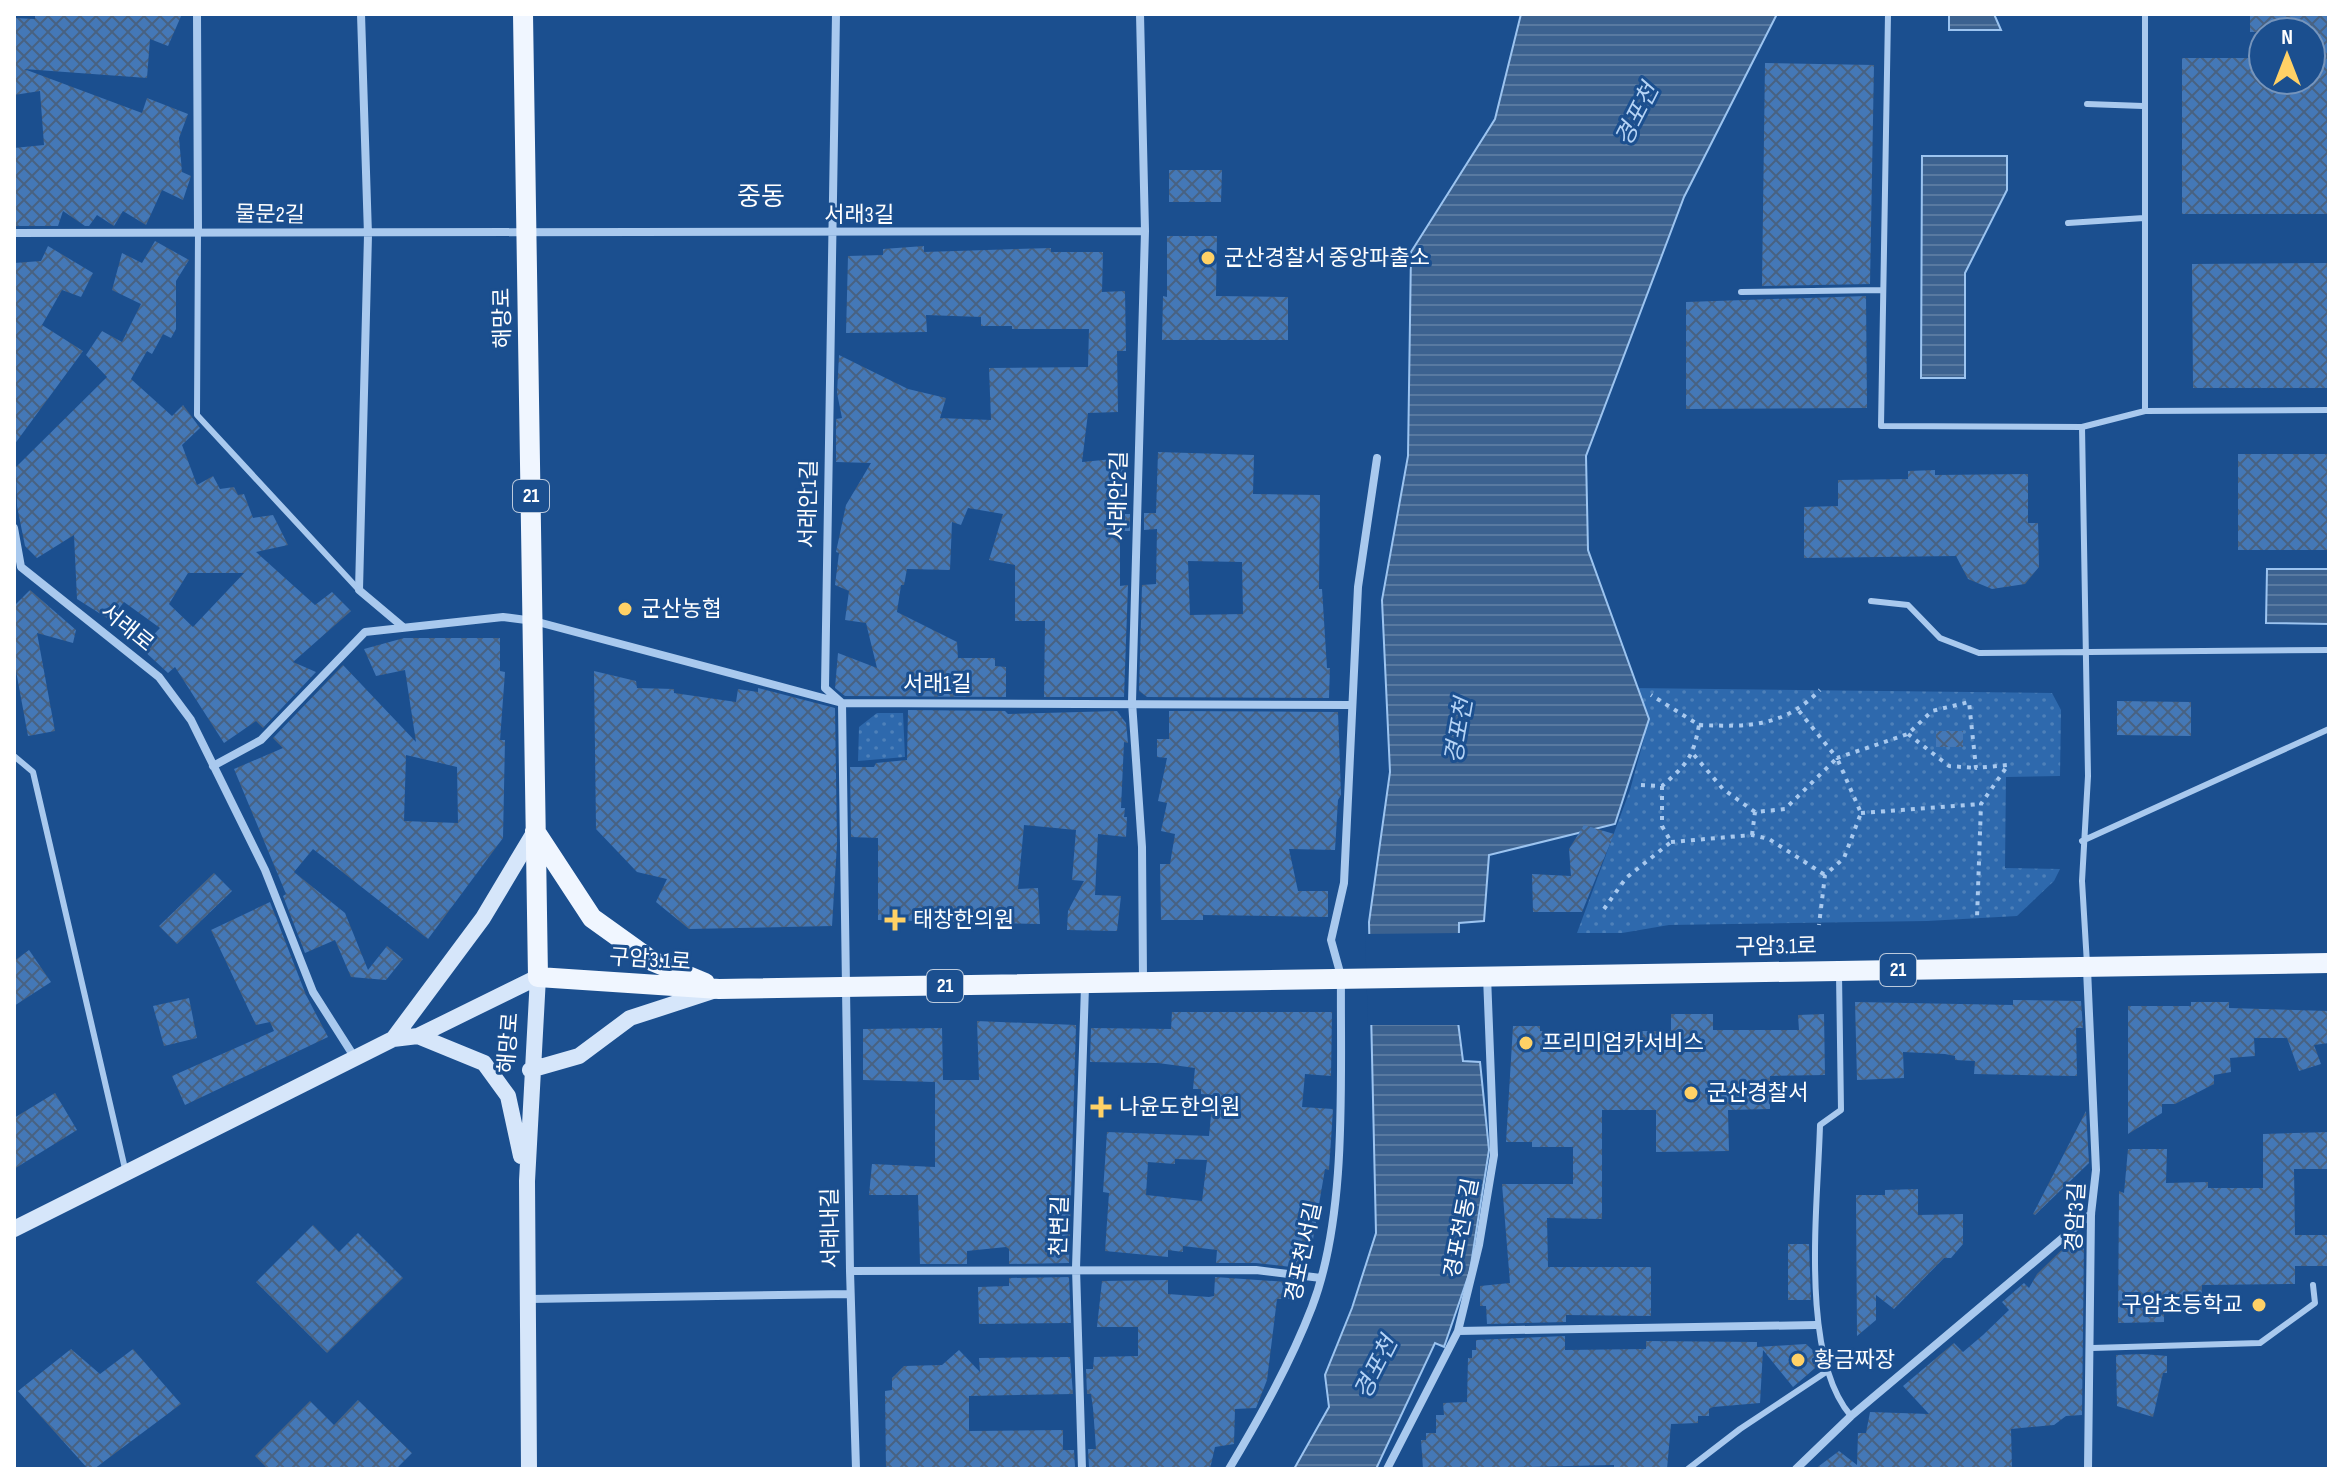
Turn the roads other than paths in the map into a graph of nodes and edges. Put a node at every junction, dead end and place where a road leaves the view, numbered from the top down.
1 (197, 14) edge
2 (361, 14) edge
3 (523, 14) edge
4 (836, 14) edge
5 (1140, 14) edge
6 (1888, 14) edge
7 (2145, 14) edge
8 (2087, 104) dead end
9 (2143, 106) junction
10 (2144, 218) junction
11 (2068, 223) dead end
12 (1145, 231) junction
13 (198, 232) junction
14 (14, 233) edge
15 (831, 233) junction
16 (525, 234) junction
17 (368, 235) junction
18 (1882, 290) junction
19 (1741, 292) dead end
20 (2329, 410) edge
21 (2145, 411) junction
22 (2082, 427) junction
23 (1377, 458) dead end
24 (14, 528) edge
25 (359, 590) junction
26 (1871, 601) dead end
27 (534, 621) junction
28 (403, 627) junction
29 (2085, 650) junction
30 (2329, 650) edge
31 (1132, 702) junction
32 (842, 703) junction
33 (1351, 705) junction
34 (2329, 729) edge
35 (14, 756) edge
36 (213, 766) junction
37 (535, 831) junction
38 (2082, 841) junction
39 (2329, 963) edge
40 (2087, 968) junction
41 (1839, 970) junction
42 (1487, 975) junction
43 (1346, 976) junction
44 (538, 977) junction
45 (1143, 979) junction
46 (1085, 985) junction
47 (847, 987) junction
48 (719, 989) junction
49 (418, 1036) junction
50 (393, 1039) junction
51 (355, 1058) junction
52 (530, 1070) junction
53 (127, 1175) junction
54 (527, 1181) junction
55 (2091, 1214) junction
56 (14, 1229) edge
57 (1076, 1268) junction
58 (850, 1271) junction
59 (1321, 1278) junction
60 (2313, 1285) dead end
61 (850, 1294) junction
62 (529, 1299) junction
63 (1816, 1325) junction
64 (1458, 1331) junction
65 (2092, 1348) junction
66 (1826, 1372) junction
67 (1851, 1416) junction
68 (529, 1469) edge
69 (856, 1469) edge
70 (1082, 1469) edge
71 (1229, 1469) edge
72 (1387, 1469) edge
73 (1688, 1469) edge
74 (1796, 1469) edge
75 (2088, 1469) edge

1 - 13 street
2 - 17 street
3 - 16 main road, 해망로 / 21
4 - 15 street, 서래안1길
5 - 12 street, 서래안2길
6 - 18 lane
7 - 9 lane
8 - 9 lane
9 - 10 lane
10 - 11 lane
10 - 21 lane
12 - 15 street, 서래3길
12 - 31 street, 서래안2길
13 - 14 street, 물문2길
13 - 17 street, 물문2길
13 - 25 lane
15 - 16 street, 서래3길
15 - 32 street, 서래안1길
16 - 17 street, 물문2길
16 - 27 main road, 해망로 / 21
17 - 25 street
18 - 19 lane
18 - 22 lane
20 - 21 lane
21 - 22 lane
22 - 29 lane
23 - 33 street
24 - 36 street, 서래로
25 - 28 street
26 - 29 lane
27 - 28 street
27 - 32 street, 서래1길
27 - 37 main road, 해망로 / 21
28 - 36 street
29 - 30 lane
29 - 38 lane
31 - 32 street, 서래1길
31 - 33 street, 서래1길
31 - 45 street, 서래안2길
32 - 47 street, 서래안1길
33 - 43 street
34 - 38 lane
35 - 53 lane
36 - 51 street, 서래로
37 - 44 main road, 해망로 / 21
37 - 48 main road
37 - 50 street
38 - 40 lane
39 - 40 main road, 구암3.1로 / 21
40 - 41 main road, 구암3.1로 / 21
40 - 55 street, 경암3길
41 - 42 main road, 구암3.1로 / 21
41 - 63 lane
42 - 43 main road, 구암3.1로 / 21
42 - 64 street, 경포천동길
43 - 45 main road, 구암3.1로 / 21
43 - 59 street, 경포천서길
44 - 48 main road, 구암3.1로 / 21
44 - 49 street, 구암3.1로
44 - 52 street, 해망로
45 - 46 main road, 구암3.1로 / 21
46 - 47 main road, 구암3.1로 / 21
46 - 57 street, 천변길
47 - 48 main road, 구암3.1로 / 21
47 - 58 street, 서래내길
48 - 52 street
49 - 50 street, 구암3.1로
49 - 54 street
50 - 51 street, 구암3.1로
51 - 53 street, 구암3.1로
52 - 54 street, 해망로
53 - 56 street, 구암3.1로
54 - 62 street, 해망로
55 - 65 street, 경암3길
55 - 67 street
57 - 58 street
57 - 59 street
57 - 70 street, 천변길
58 - 61 street, 서래내길
59 - 71 street, 경포천서길
60 - 65 lane
61 - 62 street
61 - 69 street, 서래내길
62 - 68 street, 해망로
63 - 64 street
63 - 66 lane
64 - 72 street, 경포천동길
65 - 75 street, 경암3길
66 - 67 lane
66 - 73 lane
67 - 74 street

